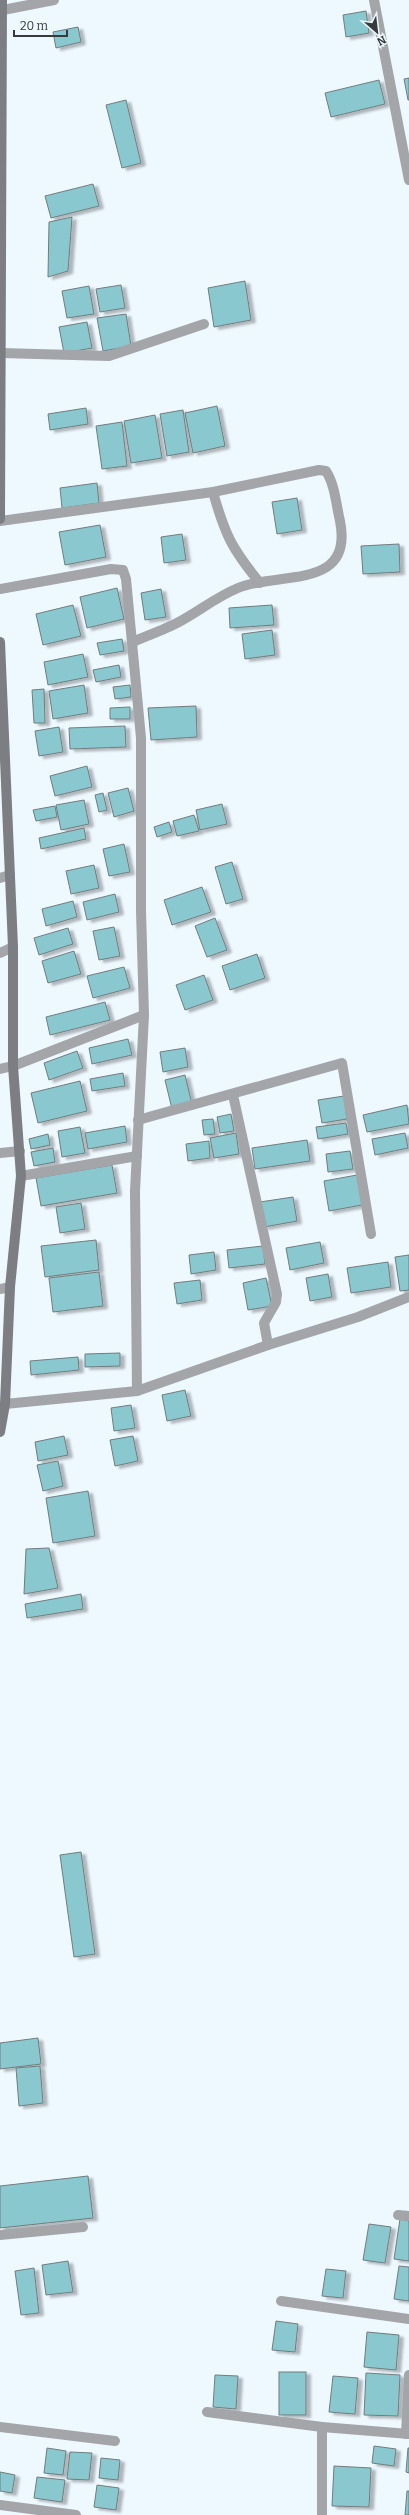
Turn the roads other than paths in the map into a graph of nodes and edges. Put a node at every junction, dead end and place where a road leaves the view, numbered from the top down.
1 (54, 0) edge
2 (374, 0) edge
3 (2, 5) edge
4 (409, 180) edge
5 (0, 195) edge
6 (204, 324) dead end
7 (1, 353) junction
8 (214, 492) junction
9 (0, 520) edge
10 (260, 584) junction
11 (0, 589) edge
12 (0, 642) edge
13 (132, 642) junction
14 (5, 876) edge
15 (13, 946) junction
16 (0, 953) edge
17 (144, 1015) junction
18 (13, 1066) junction
19 (0, 1069) edge
20 (233, 1095) junction
21 (138, 1120) junction
22 (20, 1151) junction
23 (0, 1153) edge
24 (137, 1156) junction
25 (21, 1176) junction
26 (371, 1234) dead end
27 (5, 1288) edge
28 (409, 1298) edge
29 (268, 1345) junction
30 (3, 1346) edge
31 (137, 1391) junction
32 (4, 1404) junction
33 (0, 1432) edge
34 (398, 2215) dead end
35 (409, 2216) edge
36 (82, 2227) dead end
37 (0, 2235) edge
38 (281, 2301) dead end
39 (409, 2319) edge
40 (409, 2375) edge
41 (207, 2412) dead end
42 (0, 2427) edge
43 (322, 2427) junction
44 (407, 2434) edge
45 (115, 2441) dead end
46 (0, 2505) edge
47 (76, 2515) edge
48 (322, 2515) edge

1 - 3 street
2 - 4 street
3 - 5 street
5 - 7 street
6 - 7 street
7 - 9 street
8 - 9 street
8 - 10 street
8 - 10 street
10 - 13 street
11 - 13 street
12 - 14 street
13 - 17 street
14 - 15 street
15 - 16 street
15 - 18 street
17 - 18 street
17 - 21 street
18 - 19 street
18 - 22 street
20 - 21 street
20 - 26 street
20 - 29 street
21 - 24 street
22 - 23 street
22 - 25 street
24 - 25 street
24 - 31 street
25 - 27 street
27 - 30 street
28 - 29 street
29 - 31 street
30 - 32 street
31 - 32 street
32 - 33 street
34 - 35 street
36 - 37 street
38 - 39 street
40 - 44 street
41 - 43 street
42 - 45 street
43 - 44 street
43 - 48 street
46 - 47 street

